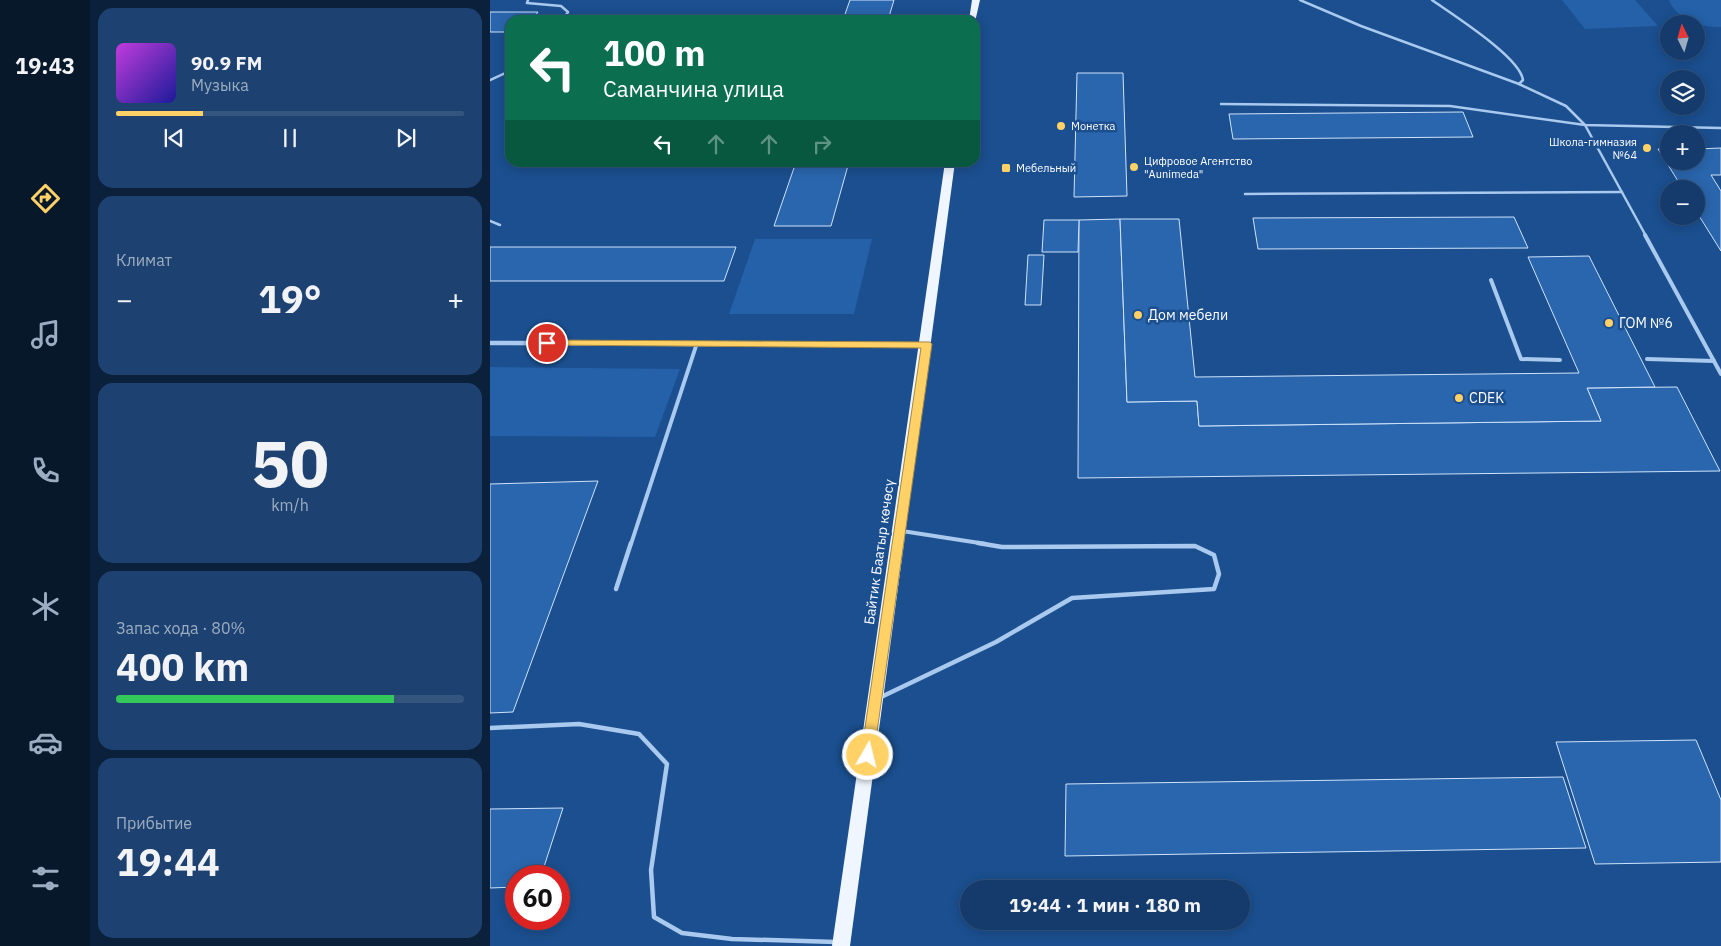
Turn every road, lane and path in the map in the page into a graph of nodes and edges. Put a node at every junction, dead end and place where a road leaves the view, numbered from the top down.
1 (528, 0) edge
2 (976, 0) edge
3 (1300, 0) edge
4 (1432, 0) edge
5 (566, 15) edge
6 (974, 15) edge
7 (505, 72) edge
8 (490, 80) edge
9 (1519, 84) junction
10 (1221, 104) dead end
11 (1585, 125) junction
12 (1721, 128) edge
13 (949, 167) edge
14 (1622, 192) junction
15 (1245, 194) dead end
16 (490, 222) edge
17 (500, 226) dead end
18 (1491, 280) dead end
19 (490, 343) edge
20 (698, 343) junction
21 (926, 344) junction
22 (1647, 359) dead end
23 (1560, 360) dead end
24 (1714, 361) junction
25 (1721, 374) edge
26 (900, 531) junction
27 (616, 589) dead end
28 (876, 699) junction
29 (490, 728) edge
30 (842, 944) edge

1 - 5 lane
2 - 6 main road
3 - 9 lane
4 - 9 lane
7 - 8 lane
9 - 11 lane
10 - 11 lane
11 - 12 lane
11 - 14 lane
13 - 21 main road, Байтик Баатыр көчөсү
14 - 15 lane
14 - 24 lane
16 - 17 lane
18 - 23 lane
19 - 20 street
20 - 21 street
20 - 27 lane
21 - 26 main road, Байтик Баатыр көчөсү
22 - 24 lane
24 - 25 lane
26 - 28 main road, Байтик Баатыр көчөсү
26 - 28 lane
28 - 30 main road, Байтик Баатыр көчөсү
29 - 30 lane

